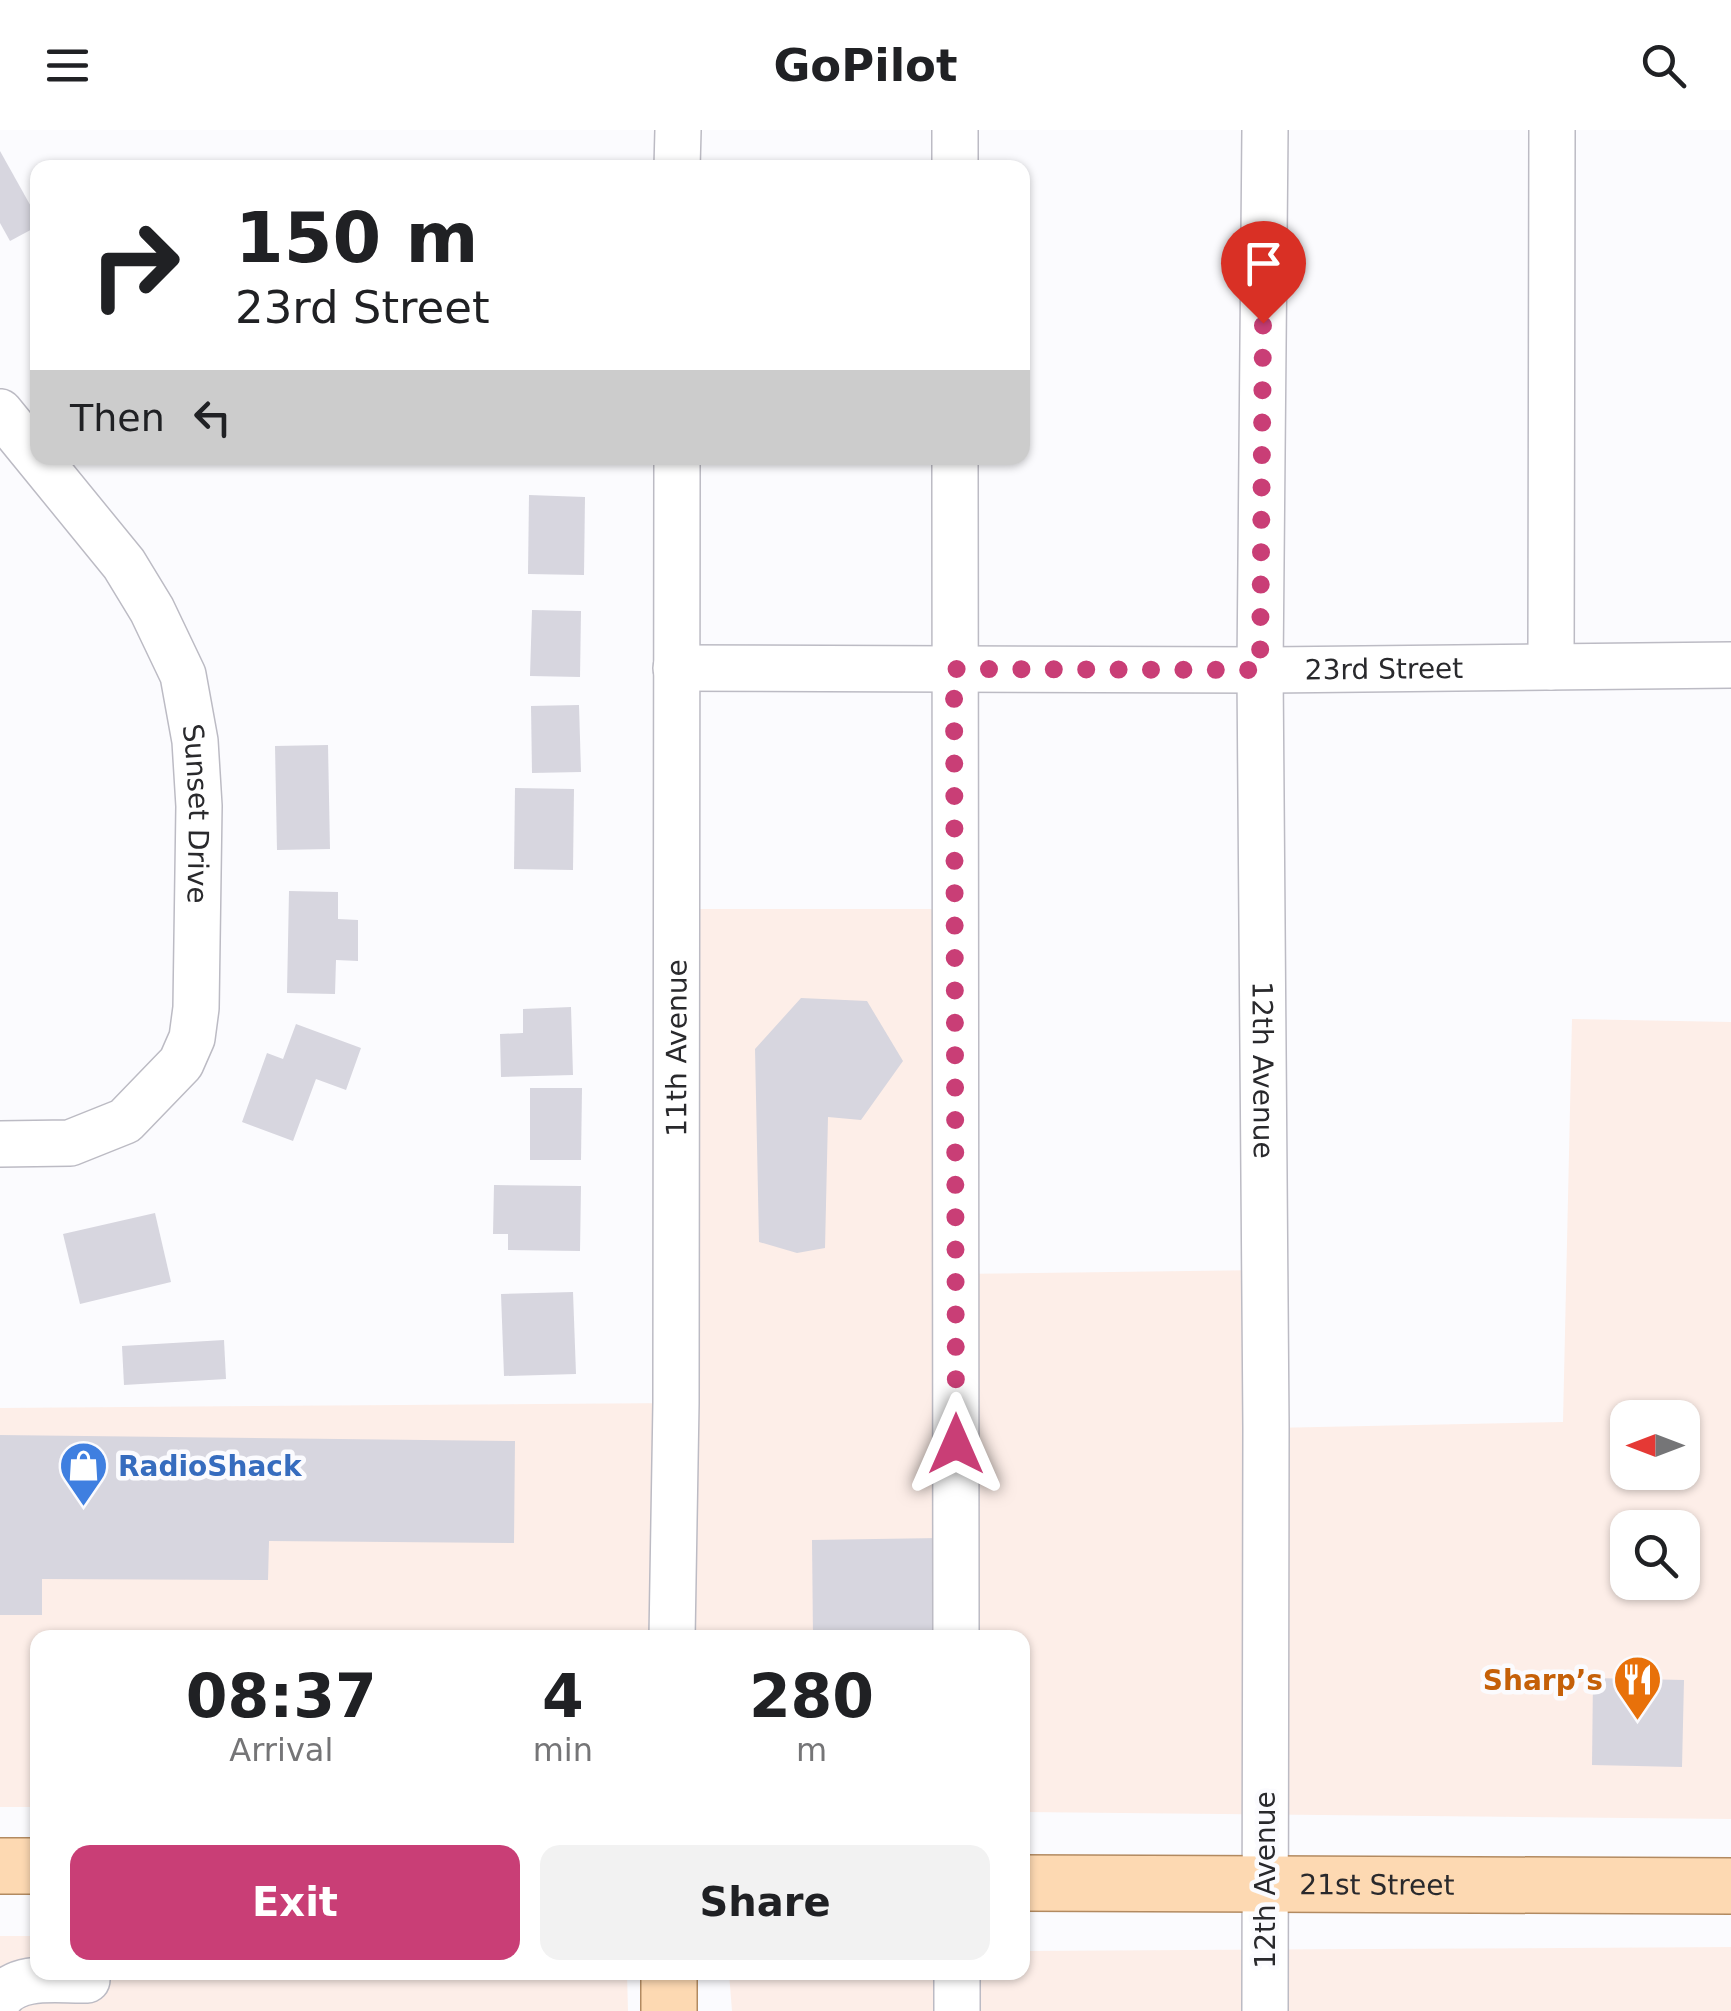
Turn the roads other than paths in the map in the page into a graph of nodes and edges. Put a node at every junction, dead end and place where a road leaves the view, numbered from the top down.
1 (678, 130) edge
2 (955, 130) edge
3 (1264, 130) edge
4 (1552, 130) edge
5 (678, 160) edge
6 (955, 160) edge
7 (0, 412) edge
8 (30, 449) edge
9 (43, 465) edge
10 (677, 465) edge
11 (955, 465) edge
12 (1731, 665) edge
13 (1551, 667) junction
14 (676, 668) junction
15 (954, 669) junction
16 (1260, 670) junction
17 (0, 1144) edge
18 (672, 1630) edge
19 (956, 1630) edge
20 (0, 1866) edge
21 (30, 1866) edge
22 (1030, 1883) edge
23 (1265, 1885) junction
24 (1731, 1886) edge
25 (668, 1980) edge
26 (957, 1980) edge
27 (87, 1988) edge
28 (0, 1998) edge
29 (669, 2011) edge
30 (957, 2011) edge
31 (1265, 2011) edge

1 - 5 street
2 - 6 street
3 - 16 street, 12th Avenue
4 - 13 street
7 - 8 street, Sunset Drive
9 - 17 street, Sunset Drive
10 - 14 street, 11th Avenue
11 - 15 street
12 - 13 street, 23rd Street
13 - 16 street, 23rd Street
14 - 15 street, 23rd Street
14 - 18 street, 11th Avenue
15 - 16 street, 23rd Street
15 - 19 street
16 - 23 street, 12th Avenue
20 - 21 main road
22 - 23 main road, 21st Street
23 - 24 main road, 21st Street
23 - 31 street, 12th Avenue
25 - 29 main road
26 - 30 street
27 - 28 street

